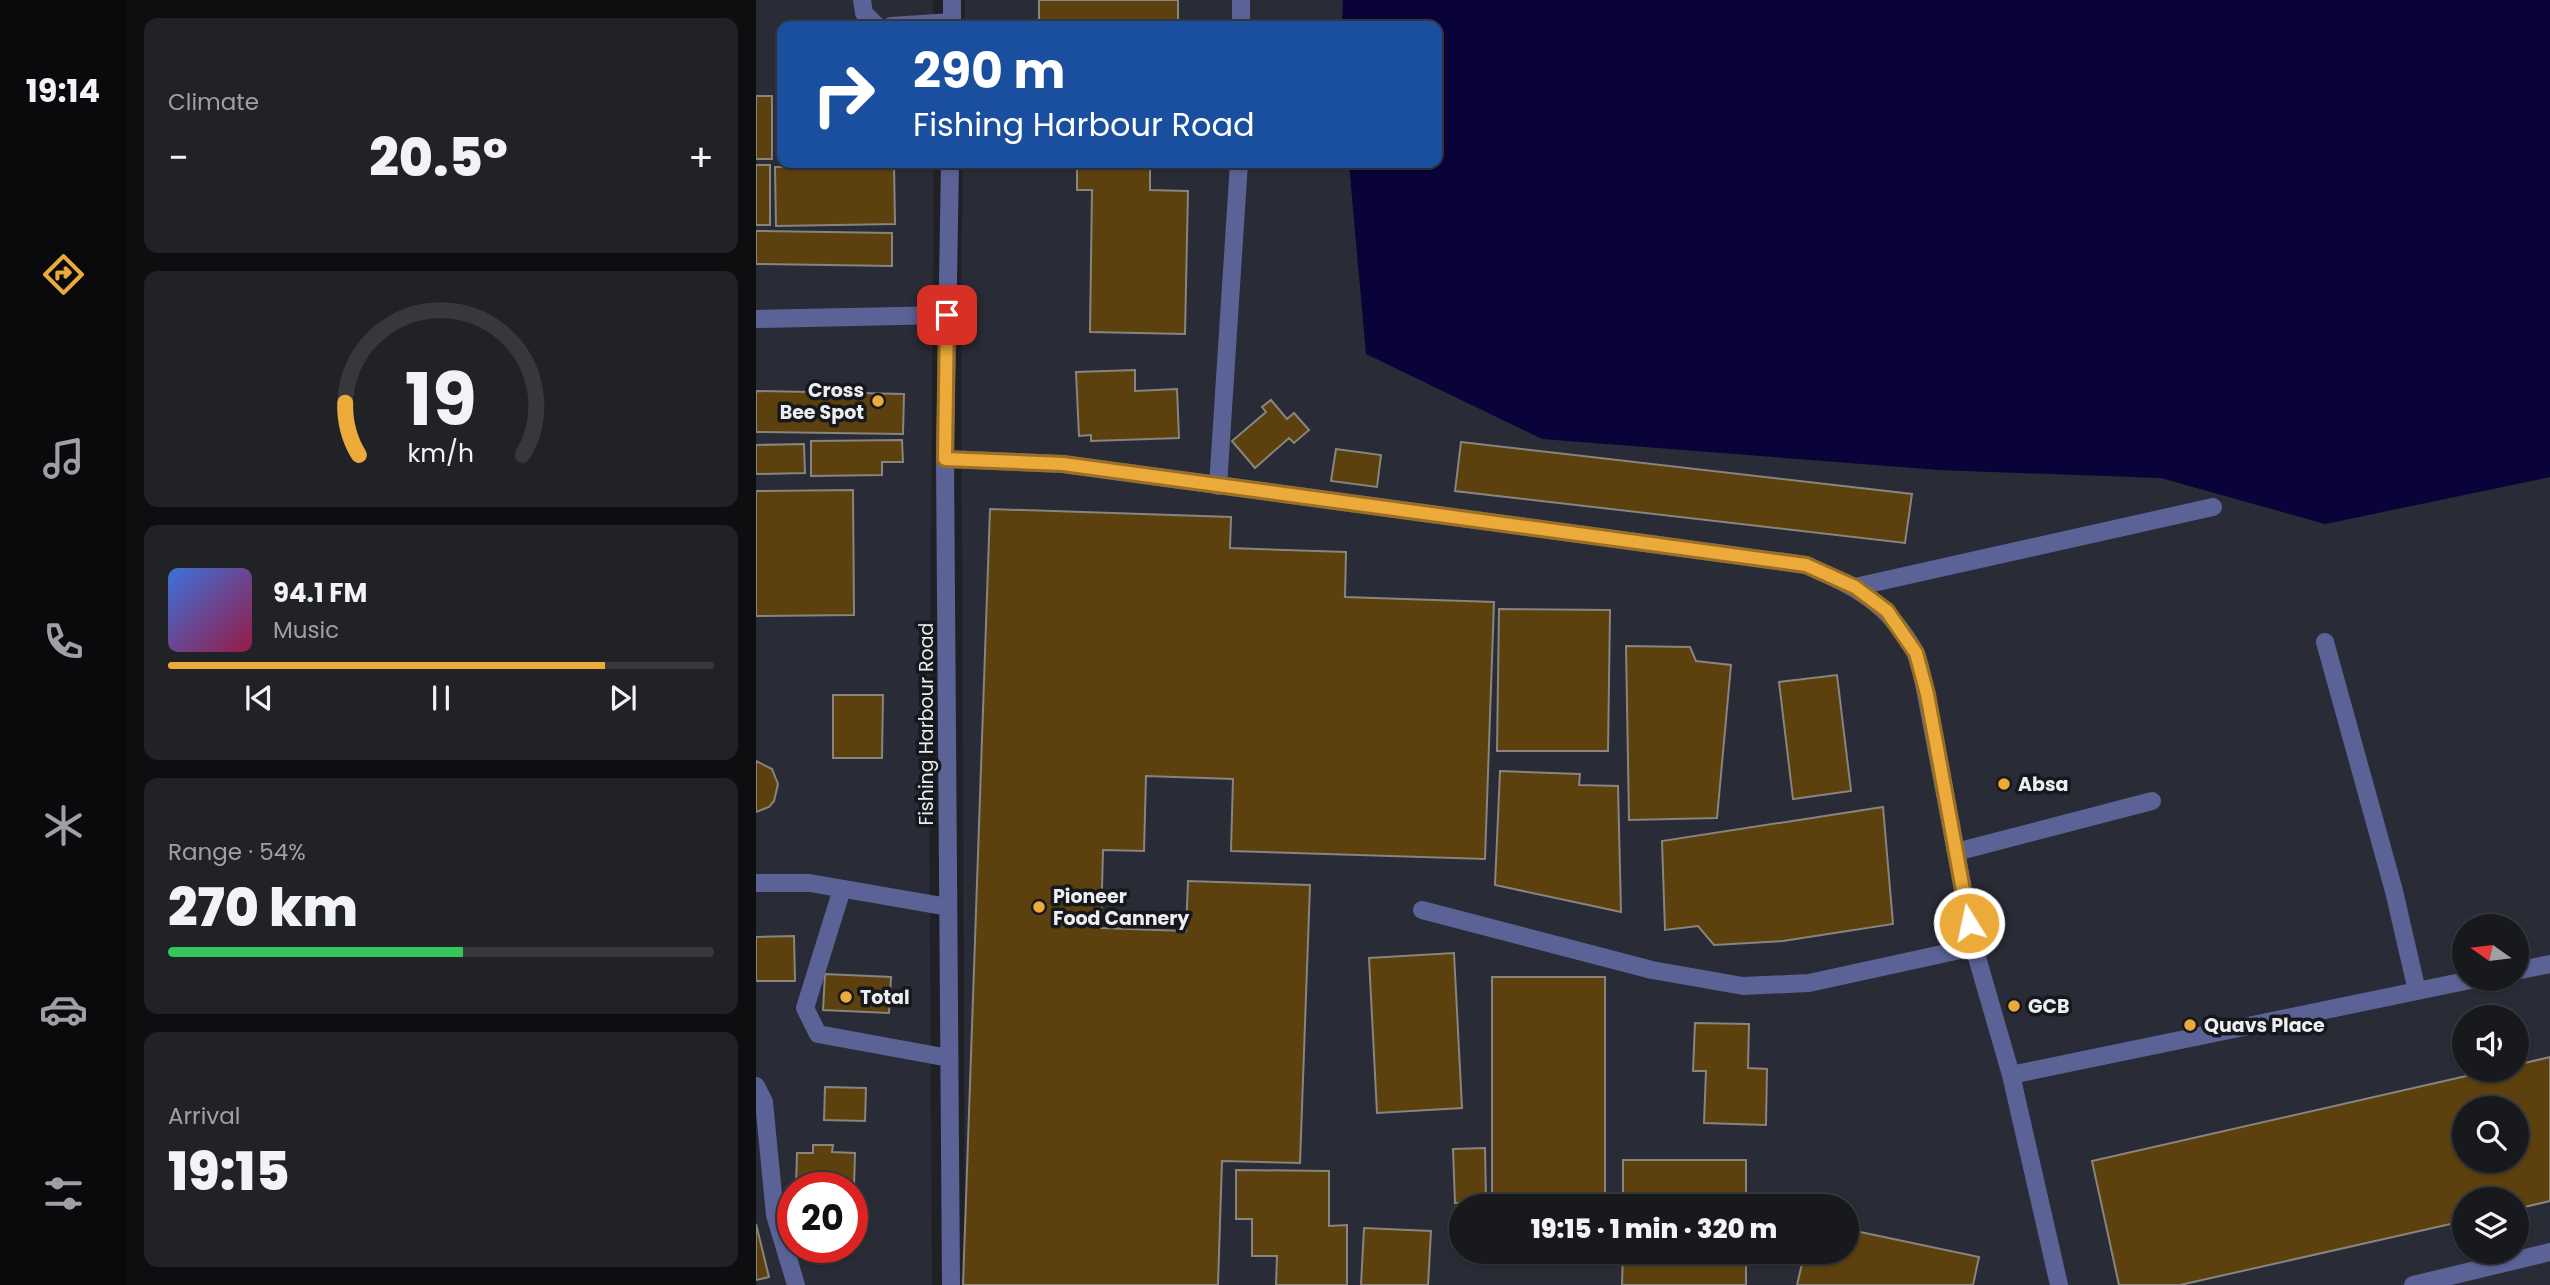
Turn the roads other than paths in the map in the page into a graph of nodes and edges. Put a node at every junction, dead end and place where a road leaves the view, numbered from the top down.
1 (862, 0) edge
2 (952, 0) edge
3 (1241, 0) edge
4 (872, 21) edge
5 (952, 21) edge
6 (1241, 21) edge
7 (950, 168) edge
8 (1239, 168) edge
9 (947, 315) junction
10 (756, 319) edge
11 (945, 459) junction
12 (1218, 486) junction
13 (2213, 507) dead end
14 (1855, 587) junction
15 (2325, 642) dead end
16 (2152, 801) dead end
17 (1956, 852) junction
18 (756, 883) edge
19 (842, 889) junction
20 (948, 908) junction
21 (1422, 910) dead end
22 (1974, 947) junction
23 (2550, 964) edge
24 (2529, 968) edge
25 (2452, 984) edge
26 (2417, 991) junction
27 (949, 1058) junction
28 (2011, 1075) junction
29 (756, 1086) edge
30 (2550, 1252) edge
31 (796, 1285) edge
32 (951, 1285) edge
33 (2059, 1285) edge
34 (2413, 1285) edge

1 - 4 street
2 - 5 street
3 - 6 street
7 - 9 street, Fishing Harbour Road
8 - 12 street
9 - 10 street
9 - 11 street, Fishing Harbour Road
11 - 12 street
11 - 20 street, Fishing Harbour Road
12 - 14 street
13 - 14 street
14 - 17 street
15 - 26 street
16 - 17 street
17 - 22 street
18 - 19 street
19 - 20 street
19 - 27 street
20 - 27 street, Fishing Harbour Road
21 - 22 street
22 - 28 street
23 - 24 street
25 - 26 street
26 - 28 street
27 - 32 street, Fishing Harbour Road
28 - 33 street
29 - 31 street
30 - 34 street

